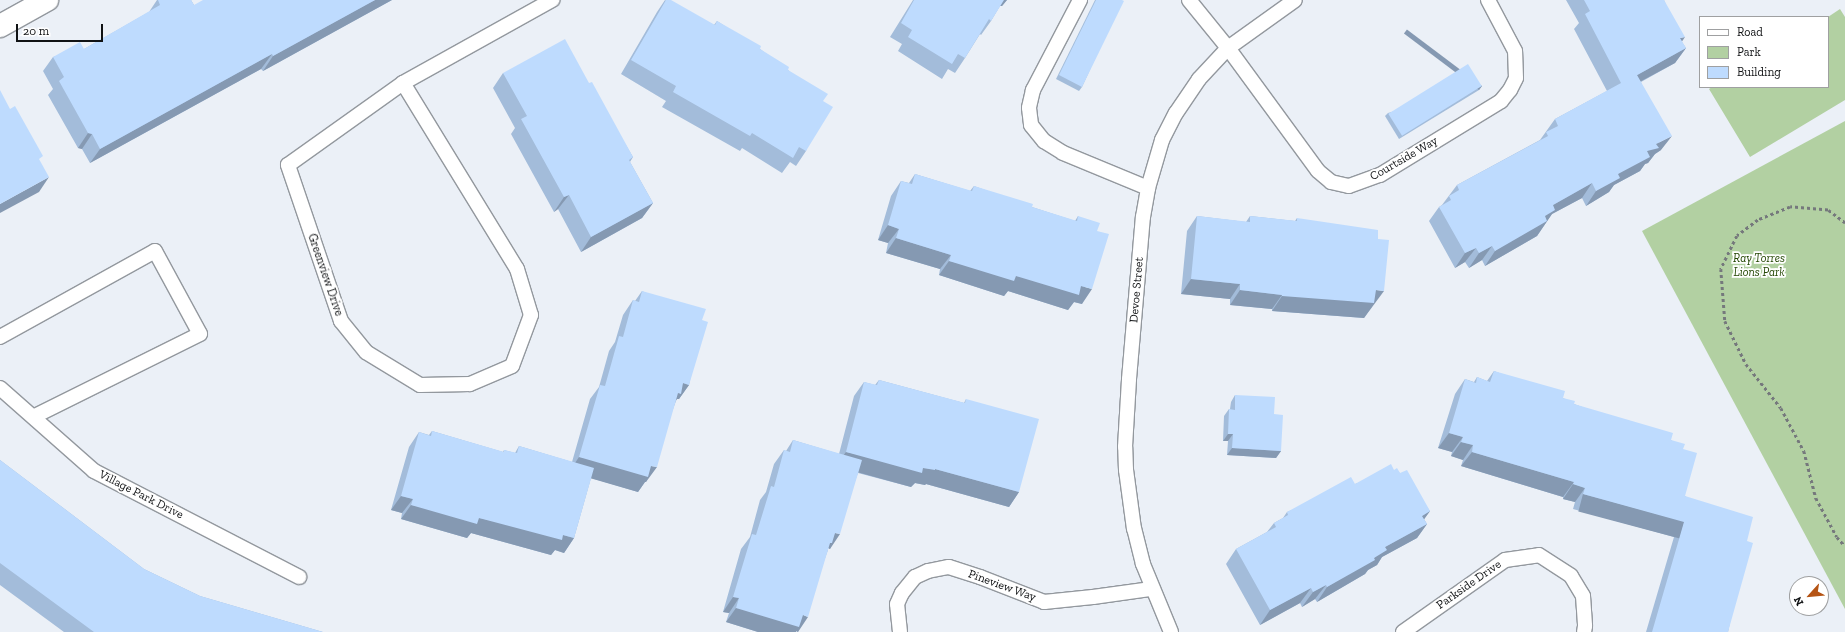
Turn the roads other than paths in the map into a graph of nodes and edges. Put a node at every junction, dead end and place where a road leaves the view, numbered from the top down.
1 (47, 0) edge
2 (552, 0) edge
3 (1080, 0) edge
4 (1189, 0) edge
5 (1295, 0) edge
6 (1488, 0) edge
7 (0, 26) edge
8 (1228, 48) junction
9 (403, 83) junction
10 (1148, 188) junction
11 (0, 337) edge
12 (0, 388) edge
13 (33, 417) junction
14 (299, 577) dead end
15 (1151, 589) junction
16 (900, 632) edge
17 (1171, 632) edge
18 (1403, 632) edge
19 (1584, 632) edge

1 - 7 street
2 - 9 lane, Greenview Drive
3 - 10 lane
4 - 8 lane
5 - 8 lane, Devoe Street
6 - 8 lane, Courtside Way
8 - 10 lane, Devoe Street
9 - 9 lane, Greenview Drive
10 - 15 lane, Devoe Street
11 - 13 lane
12 - 13 lane, Village Park Drive
13 - 14 lane, Village Park Drive
15 - 16 lane, Pineview Way
15 - 17 lane, Devoe Street
18 - 19 lane, Parkside Drive

